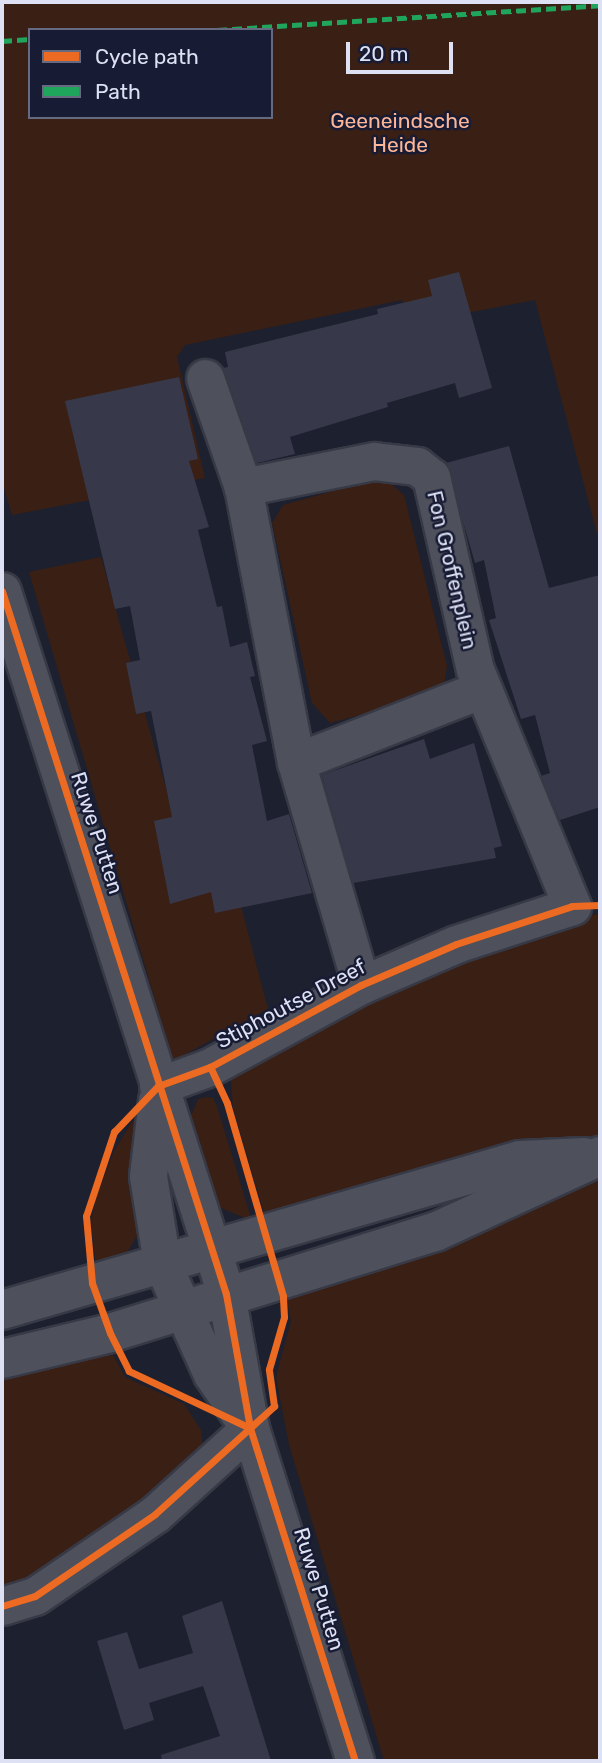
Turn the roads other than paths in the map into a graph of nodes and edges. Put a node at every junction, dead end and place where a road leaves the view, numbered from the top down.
1 (205, 378) dead end
2 (243, 487) junction
3 (2, 591) edge
4 (482, 689) junction
5 (296, 762) junction
6 (572, 906) joint
7 (361, 985) junction
8 (158, 1086) junction
9 (598, 1156) edge
10 (209, 1250) junction
11 (162, 1263) junction
12 (226, 1293) junction
13 (179, 1309) junction
14 (2, 1310) edge
15 (2, 1359) edge
16 (250, 1428) junction
17 (2, 1606) edge
18 (355, 1761) edge

1 - 2 street
2 - 4 street, Fon Groffenplein
2 - 5 street
3 - 8 street, Ruwe Putten
4 - 5 street
4 - 6 street, Fon Groffenplein
5 - 7 street
6 - 7 street, Stiphoutse Dreef
7 - 8 street, Stiphoutse Dreef
8 - 10 street, Ruwe Putten
8 - 11 street, Ruwe Putten
9 - 10 main road
9 - 12 main road
10 - 11 main road
10 - 12 street, Ruwe Putten
11 - 13 street, Ruwe Putten
11 - 14 main road
12 - 13 main road
12 - 16 street, Ruwe Putten
13 - 15 main road
13 - 16 street, Ruwe Putten
16 - 17 street
16 - 18 street, Ruwe Putten

